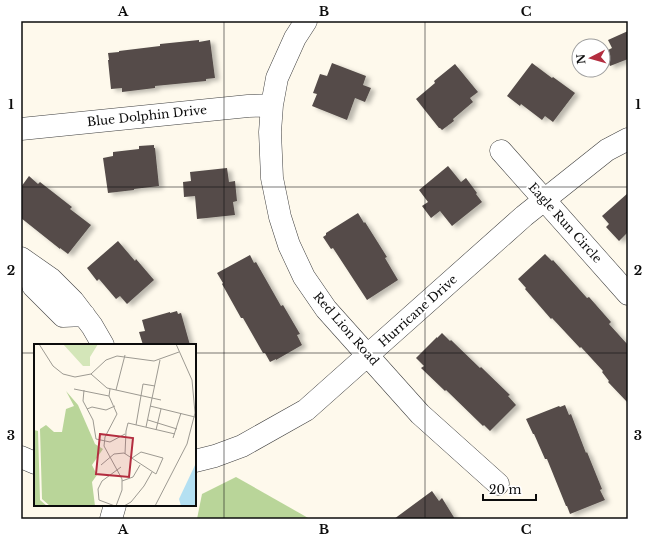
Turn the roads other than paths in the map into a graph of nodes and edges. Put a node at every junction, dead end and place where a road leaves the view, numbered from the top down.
1 (306, 21) edge
2 (272, 105) junction
3 (21, 129) edge
4 (628, 139) edge
5 (501, 151) dead end
6 (544, 199) junction
7 (26, 262) edge
8 (628, 294) edge
9 (102, 344) edge
10 (368, 355) junction
11 (21, 457) edge
12 (196, 461) edge
13 (34, 463) edge
14 (498, 484) dead end
15 (115, 506) edge
16 (111, 519) edge

1 - 2 street, Red Lion Road
2 - 3 street, Blue Dolphin Drive
2 - 10 street, Red Lion Road
4 - 6 street, Hurricane Drive
5 - 6 street, Eagle Run Circle
6 - 8 street, Eagle Run Circle
6 - 10 street, Hurricane Drive
7 - 9 street
10 - 12 street, Hurricane Drive
10 - 14 street, Red Lion Road
11 - 13 street
15 - 16 street

